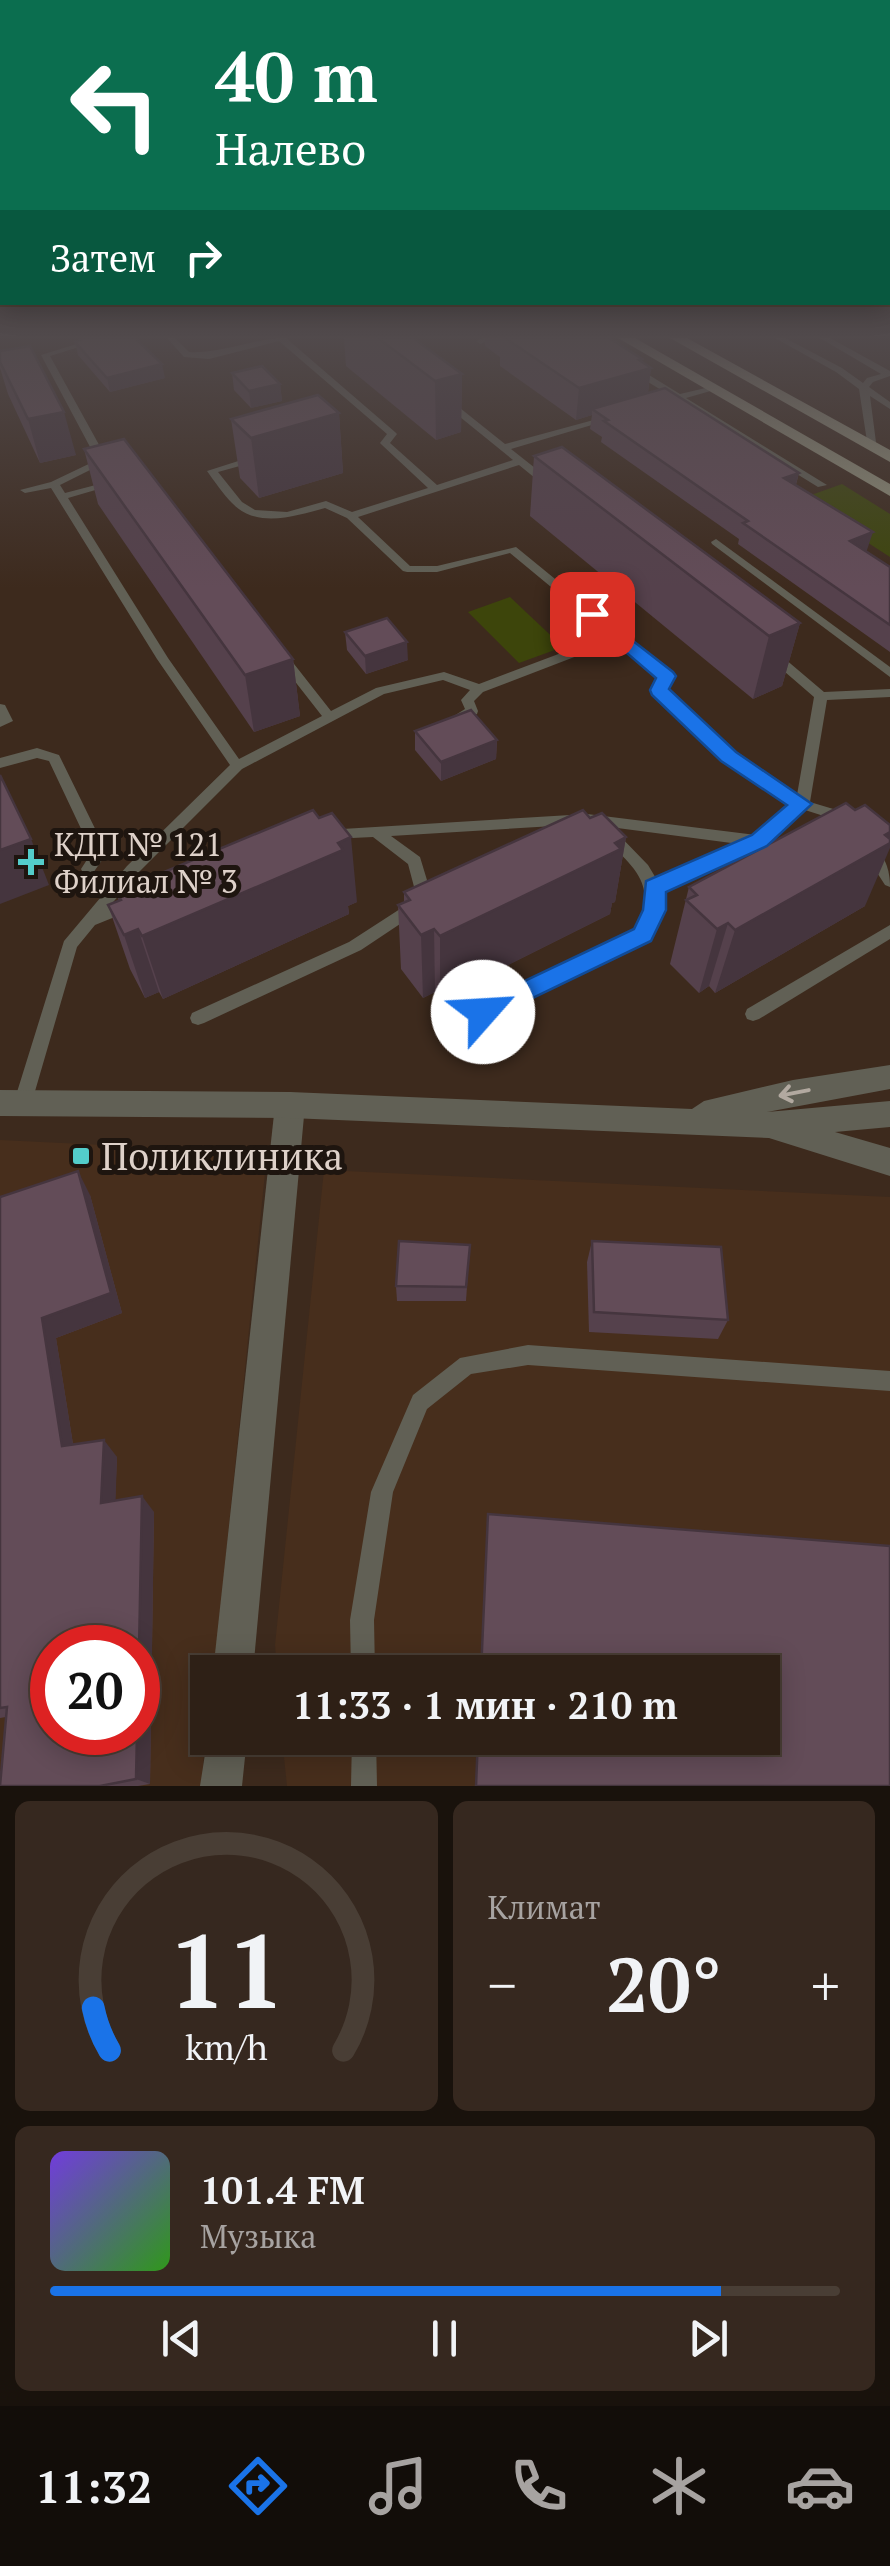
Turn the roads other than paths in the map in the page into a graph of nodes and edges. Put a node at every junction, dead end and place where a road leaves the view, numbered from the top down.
1 (81, 421) edge
2 (377, 421) edge
3 (471, 421) edge
4 (594, 421) edge
5 (719, 421) edge
6 (770, 421) edge
7 (826, 421) edge
8 (870, 421) edge
9 (502, 448) junction
10 (874, 448) junction
11 (262, 457) edge
12 (890, 458) edge
13 (518, 462) junction
14 (126, 480) edge
15 (54, 484) junction
16 (822, 485) dead end
17 (435, 488) junction
18 (25, 490) dead end
19 (890, 491) edge
20 (566, 496) edge
21 (61, 497) junction
22 (351, 516) junction
23 (716, 542) dead end
24 (619, 636) junction
25 (272, 642) edge
26 (764, 648) edge
27 (890, 673) edge
28 (478, 689) junction
29 (890, 693) edge
30 (821, 696) junction
31 (0, 708) edge
32 (330, 718) junction
33 (0, 724) edge
34 (442, 725) edge
35 (0, 763) edge
36 (237, 766) junction
37 (802, 804) junction
38 (594, 820) junction
39 (378, 832) junction
40 (315, 834) edge
41 (560, 836) edge
42 (760, 841) junction
43 (88, 870) dead end
44 (890, 881) edge
45 (654, 888) junction
46 (442, 892) edge
47 (425, 900) junction
48 (140, 901) edge
49 (90, 920) junction
50 (890, 931) edge
51 (483, 1012) dead end
52 (753, 1014) dead end
53 (198, 1018) dead end
54 (890, 1078) edge
55 (11, 1104) edge
56 (290, 1105) junction
57 (890, 1114) edge
58 (672, 1121) junction
59 (770, 1125) junction
60 (809, 1140) junction
61 (890, 1147) edge
62 (890, 1162) edge
63 (890, 1381) edge
64 (235, 1655) edge
65 (363, 1655) edge
66 (225, 1755) edge
67 (364, 1755) edge
68 (222, 1786) edge
69 (364, 1786) edge

1 - 15 lane
2 - 17 lane
3 - 9 lane
4 - 9 lane
5 - 16 lane
6 - 19 main road
7 - 10 main road
8 - 10 lane
9 - 13 lane
10 - 12 main road
11 - 22 lane
13 - 17 lane
13 - 20 lane
14 - 21 lane
15 - 18 lane
15 - 21 lane
17 - 22 lane
21 - 36 lane
22 - 24 lane
23 - 27 lane
24 - 28 lane
24 - 37 lane
25 - 32 lane
26 - 30 lane
28 - 32 lane
28 - 34 lane
29 - 30 lane
30 - 37 lane
31 - 33 lane
32 - 36 lane
35 - 43 lane
36 - 49 lane
37 - 42 lane
37 - 44 lane
38 - 39 lane
38 - 41 lane
38 - 42 lane
38 - 45 lane
39 - 40 lane
39 - 47 lane
42 - 45 lane
45 - 51 lane
46 - 47 lane
47 - 53 lane
48 - 49 lane
49 - 55 lane
50 - 52 lane
54 -> 58 street
55 - 56 street
56 - 58 street
56 - 64 street
57 - 59 street
58 - 59 street
59 - 60 street
60 - 61 street
60 - 62 street
63 - 65 lane
66 - 68 street
67 - 69 lane

